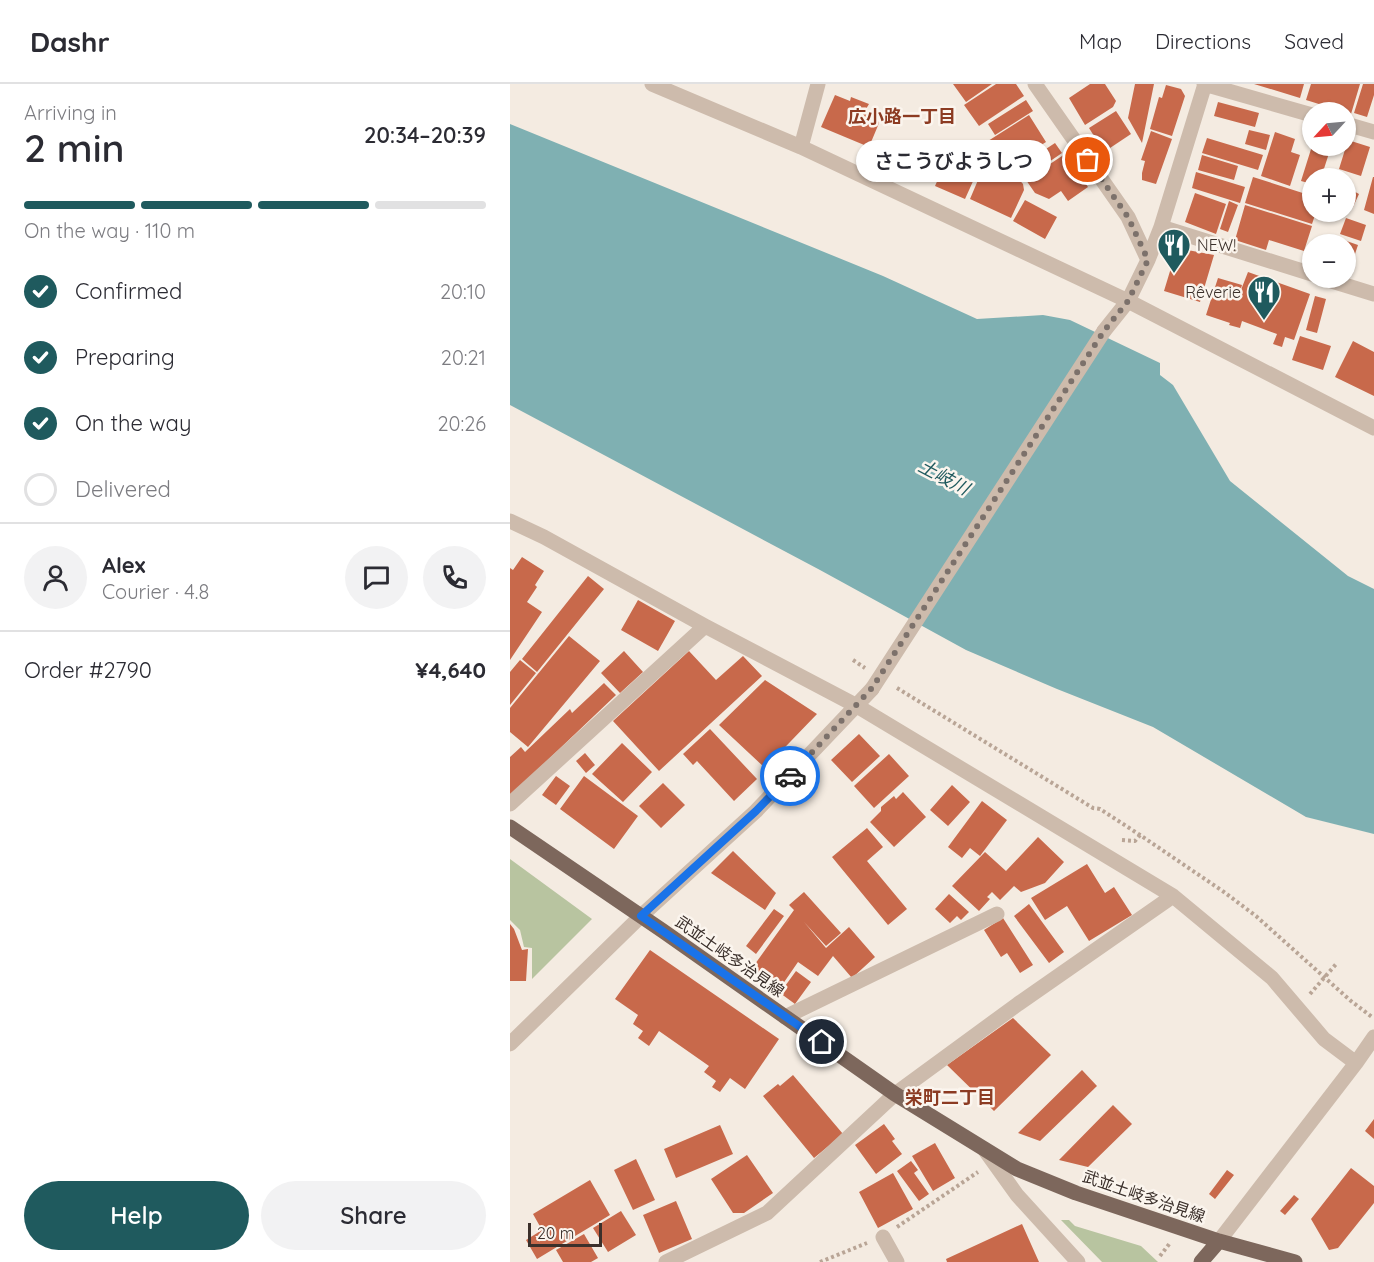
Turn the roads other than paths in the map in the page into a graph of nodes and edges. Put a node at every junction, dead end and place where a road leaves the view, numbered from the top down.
1 (652, 84) edge
2 (818, 84) edge
3 (1035, 84) edge
4 (1204, 84) edge
5 (1302, 112) edge
6 (1356, 127) edge
7 (1374, 132) edge
8 (801, 147) junction
9 (1161, 227) junction
10 (1148, 260) junction
11 (1302, 271) edge
12 (1354, 288) edge
13 (1374, 294) edge
14 (1128, 301) junction
15 (1374, 428) edge
16 (510, 521) edge
17 (705, 626) junction
18 (856, 706) junction
19 (510, 804) edge
20 (510, 827) edge
21 (1173, 896) junction
22 (997, 915) dead end
23 (641, 916) junction
24 (785, 1017) junction
25 (1372, 1039) edge
26 (510, 1044) edge
27 (1356, 1063) junction
28 (895, 1094) junction
29 (984, 1149) junction
30 (883, 1237) road end
31 (1219, 1241) junction
32 (897, 1258) edge
33 (666, 1262) edge
34 (1078, 1262) edge
35 (1201, 1262) edge
36 (1295, 1262) edge

1 - 8 street
2 - 8 street
3 - 10 street
4 - 5 street
4 - 9 street
6 - 7 street
8 - 14 street
9 - 10 street
9 - 11 street
10 - 14 street
12 - 13 street
14 - 15 street
14 - 18 street, bridge
16 - 17 street
17 - 18 street
17 - 19 street
18 - 21 street
18 - 23 street
20 - 23 main road, 武並土岐多治見線
21 - 27 street
21 - 28 street
22 - 24 street
23 - 24 main road, 武並土岐多治見線
23 - 26 street
24 - 28 main road, 武並土岐多治見線
25 - 27 street
27 - 31 street
28 - 29 main road, 武並土岐多治見線
28 - 33 street
29 - 31 main road, 武並土岐多治見線
29 - 34 street
30 - 32 street
31 - 35 main road
31 - 36 main road, 武並土岐多治見線

